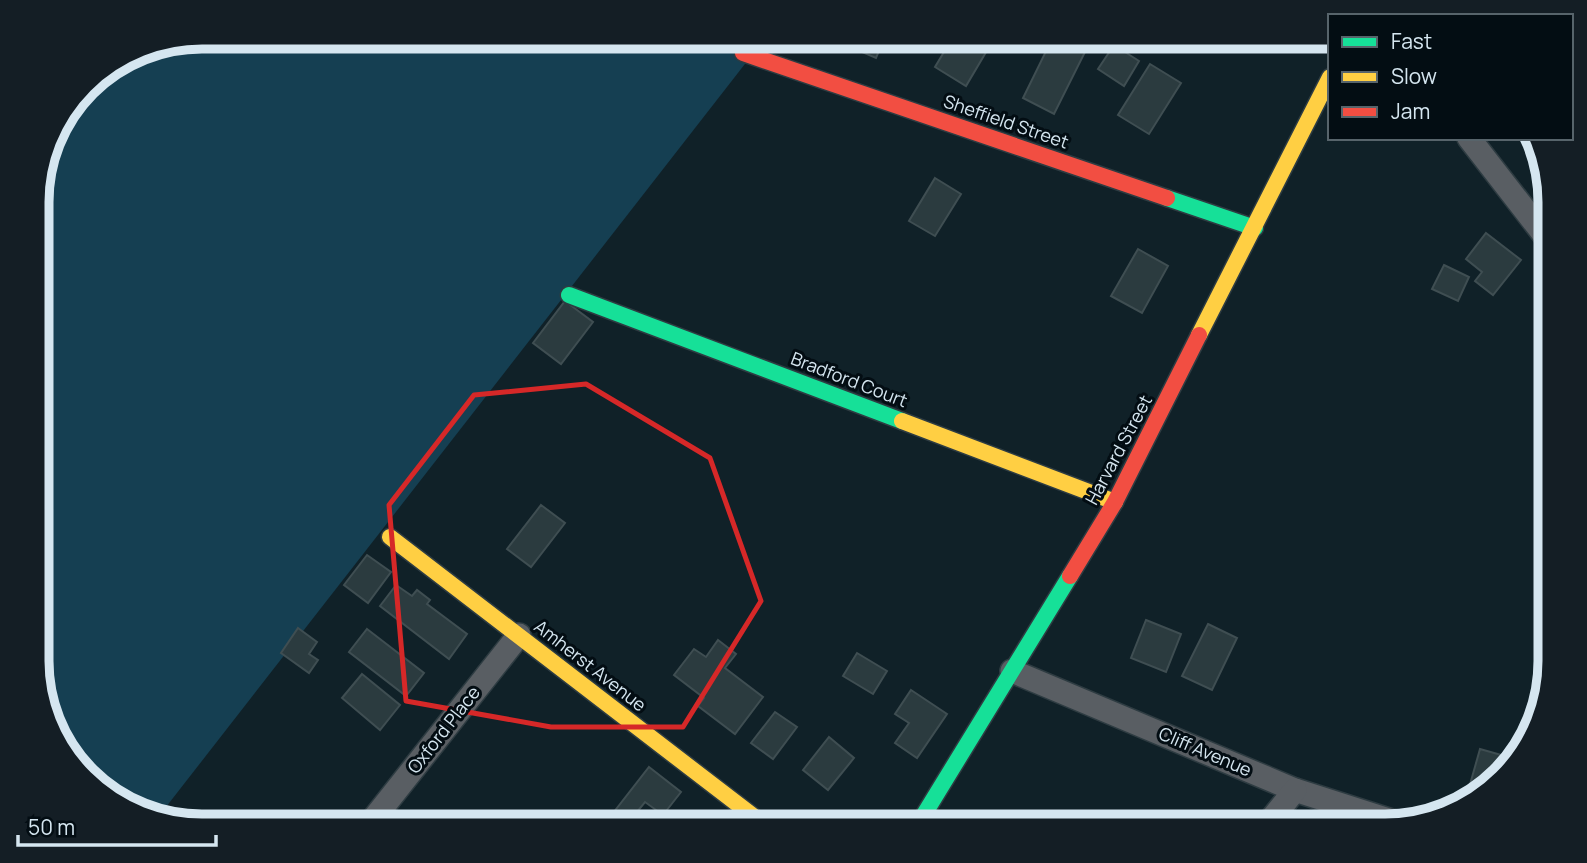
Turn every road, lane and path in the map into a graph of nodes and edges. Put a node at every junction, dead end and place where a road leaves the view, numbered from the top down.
1 (743, 53) dead end
2 (1328, 81) edge
3 (1471, 140) edge
4 (1538, 227) edge
5 (1255, 228) junction
6 (569, 295) dead end
7 (1115, 502) junction
8 (390, 537) dead end
9 (519, 635) junction
10 (1012, 671) junction
11 (1295, 790) junction
12 (377, 814) edge
13 (750, 814) edge
14 (924, 814) edge
15 (1276, 814) edge
16 (1370, 814) edge

1 - 5 street, Sheffield Street
2 - 5 street, Harvard Street
3 - 4 street
5 - 7 street, Harvard Street
6 - 7 street, Bradford Court
7 - 10 street, Harvard Street
8 - 9 street, Amherst Avenue
9 - 12 street, Oxford Place
9 - 13 street, Amherst Avenue
10 - 11 street, Cliff Avenue
10 - 14 street, Harvard Street
11 - 15 street
11 - 16 street, Cliff Avenue

